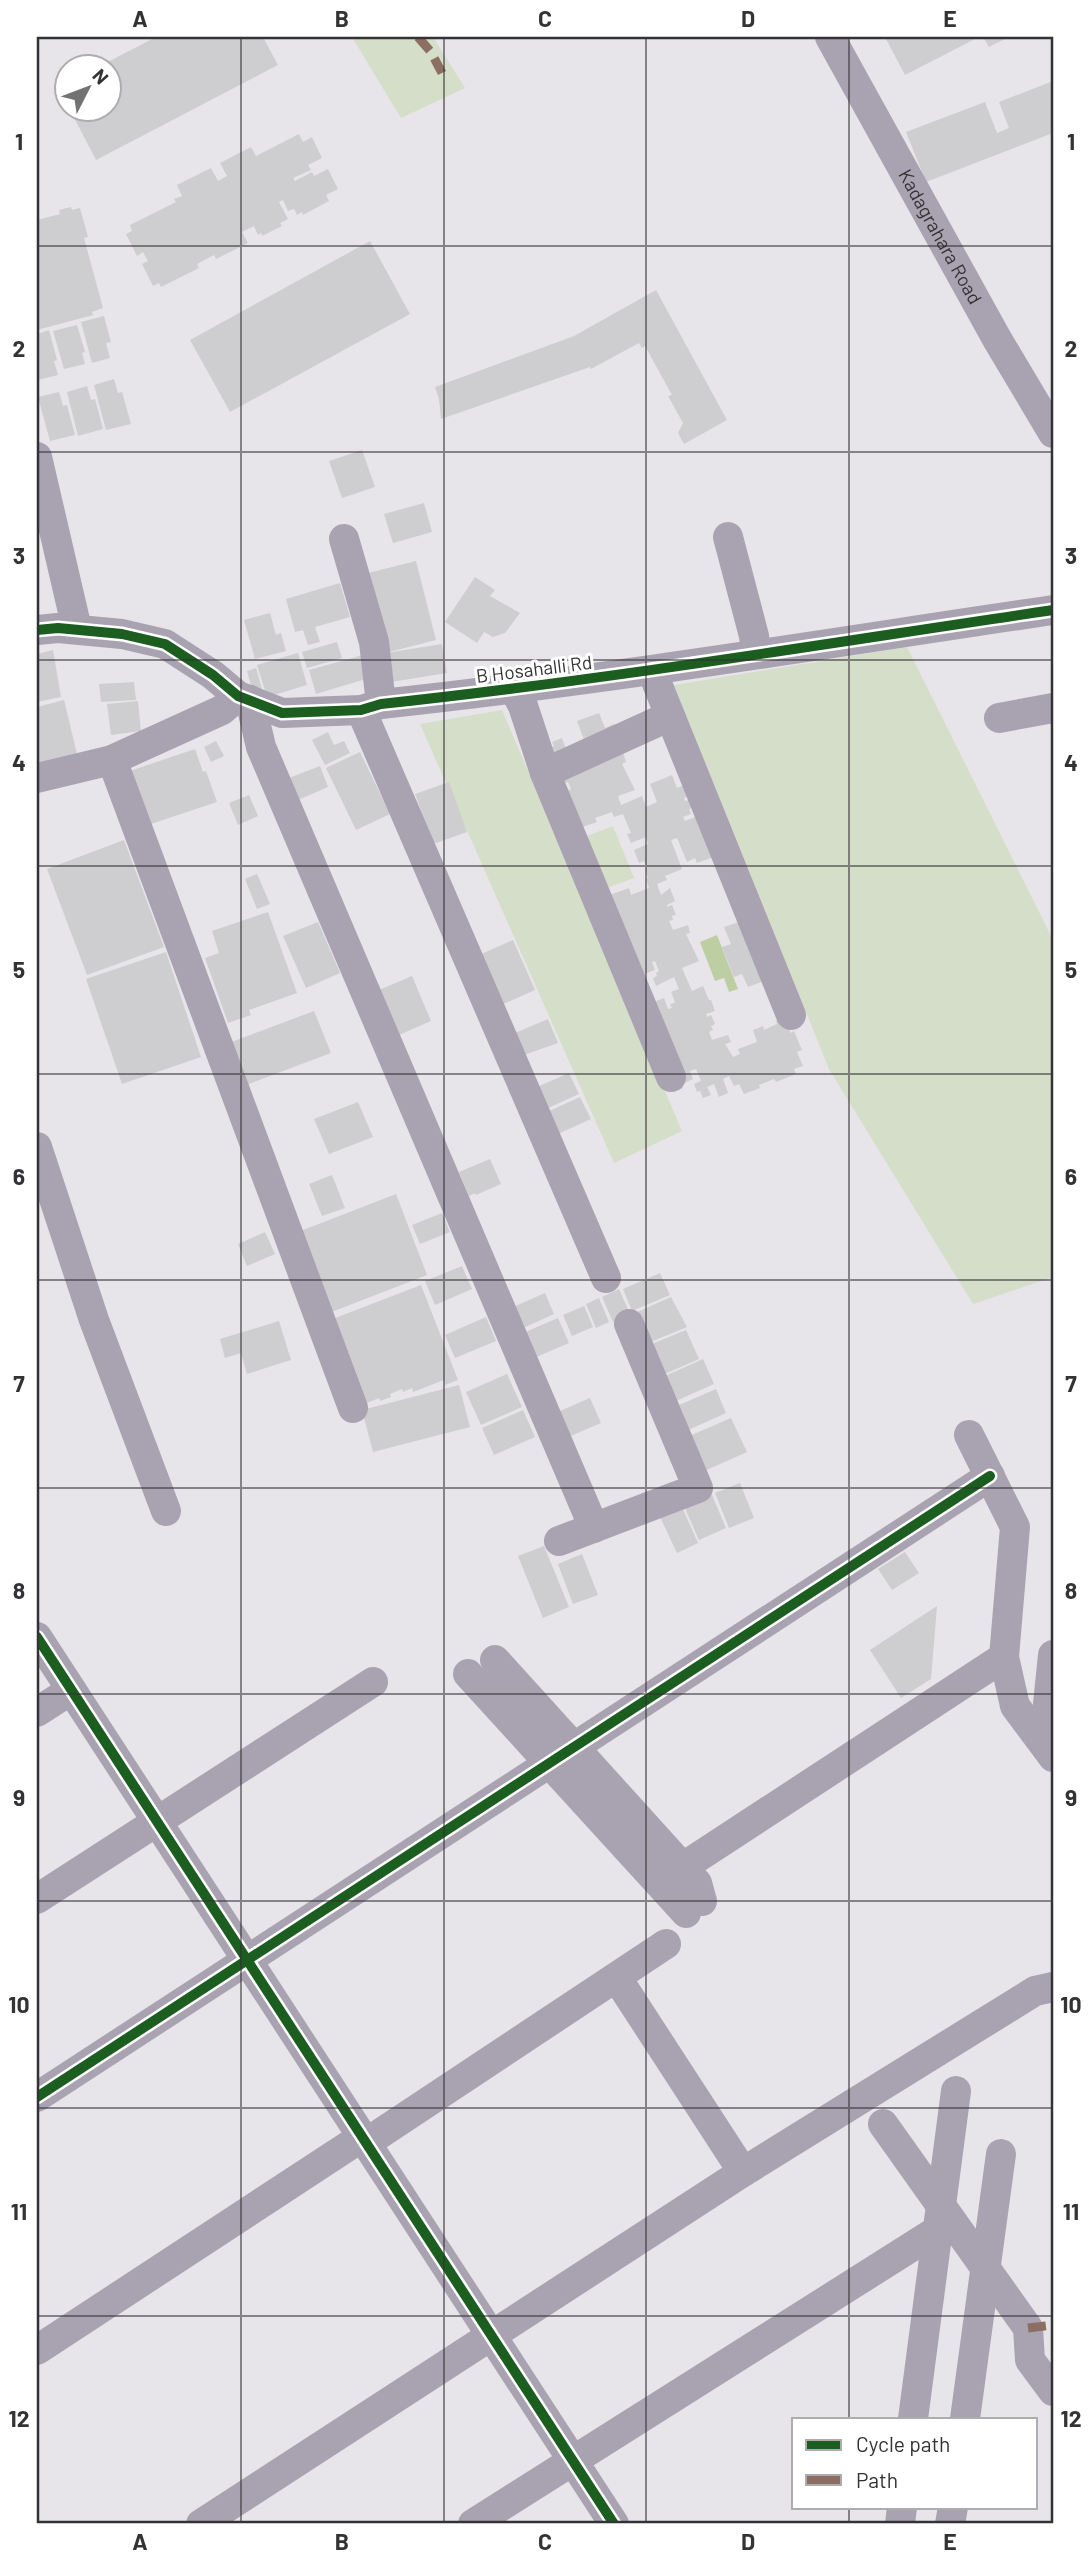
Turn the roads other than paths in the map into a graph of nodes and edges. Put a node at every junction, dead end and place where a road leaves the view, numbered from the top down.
1 (830, 37) edge
2 (1053, 433) edge
3 (37, 457) edge
4 (728, 537) dead end
5 (344, 539) dead end
6 (1053, 610) edge
7 (77, 629) junction
8 (37, 630) edge
9 (756, 653) junction
10 (652, 671) junction
11 (514, 690) junction
12 (244, 698) junction
13 (371, 707) junction
14 (1053, 708) edge
15 (670, 716) junction
16 (999, 719) dead end
17 (113, 760) junction
18 (545, 773) junction
19 (37, 778) edge
20 (791, 1015) dead end
21 (671, 1077) dead end
22 (37, 1147) edge
23 (606, 1278) dead end
24 (629, 1324) dead end
25 (353, 1408) dead end
26 (969, 1435) dead end
27 (990, 1476) junction
28 (166, 1511) dead end
29 (594, 1528) junction
30 (559, 1541) dead end
31 (37, 1637) edge
32 (1053, 1655) edge
33 (1004, 1657) junction
34 (495, 1660) dead end
35 (468, 1674) dead end
36 (373, 1682) dead end
37 (71, 1690) junction
38 (37, 1712) edge
39 (1049, 1734) edge
40 (561, 1753) junction
41 (157, 1821) junction
42 (683, 1867) junction
43 (37, 1899) edge
44 (666, 1944) dead end
45 (246, 1959) junction
46 (1053, 1966) edge
47 (617, 1978) junction
48 (1044, 1989) edge
49 (956, 2091) dead end
50 (37, 2096) edge
51 (883, 2124) dead end
52 (364, 2140) junction
53 (1001, 2154) dead end
54 (744, 2172) junction
55 (939, 2218) junction
56 (985, 2268) junction
57 (1041, 2333) edge
58 (491, 2335) junction
59 (37, 2350) edge
60 (1053, 2391) edge
61 (913, 2418) edge
62 (965, 2418) edge
63 (572, 2460) junction
64 (201, 2524) edge
65 (473, 2524) edge
66 (614, 2524) edge

1 - 2 street, Kadagrahara Road
3 - 7 street
4 - 9 street
5 - 13 street
6 - 9 street, B Hosahalli Rd
7 - 8 street, B Hosahalli Rd
7 - 12 street, B Hosahalli Rd
9 - 10 street, B Hosahalli Rd
10 - 11 street, B Hosahalli Rd
10 - 15 street
11 - 13 street, B Hosahalli Rd
11 - 18 street
12 - 13 street, B Hosahalli Rd
12 - 17 street
12 - 29 street
13 - 23 street
14 - 16 street
15 - 18 street
15 - 20 street
17 - 19 street
17 - 25 street
18 - 21 street
22 - 28 street
24 - 29 street
26 - 27 street
27 - 33 street
27 - 40 street
29 - 30 street
31 - 37 street
32 - 39 street
33 - 39 street
33 - 42 street
34 - 40 street
35 - 40 street
36 - 41 street
37 - 38 street
37 - 41 street
40 - 42 street
40 - 42 street
40 - 45 street
41 - 43 street
41 - 45 street
44 - 47 street
45 - 50 street
45 - 52 street
46 - 48 street
47 - 52 street
47 - 54 street
48 - 54 street
49 - 55 street
51 - 55 street
52 - 58 street
52 - 59 street
53 - 56 street
54 - 58 street
55 - 56 street
55 - 61 street
55 - 63 street
56 - 57 street
56 - 62 street
57 - 60 street
58 - 63 street
58 - 64 street
63 - 65 street
63 - 66 street

